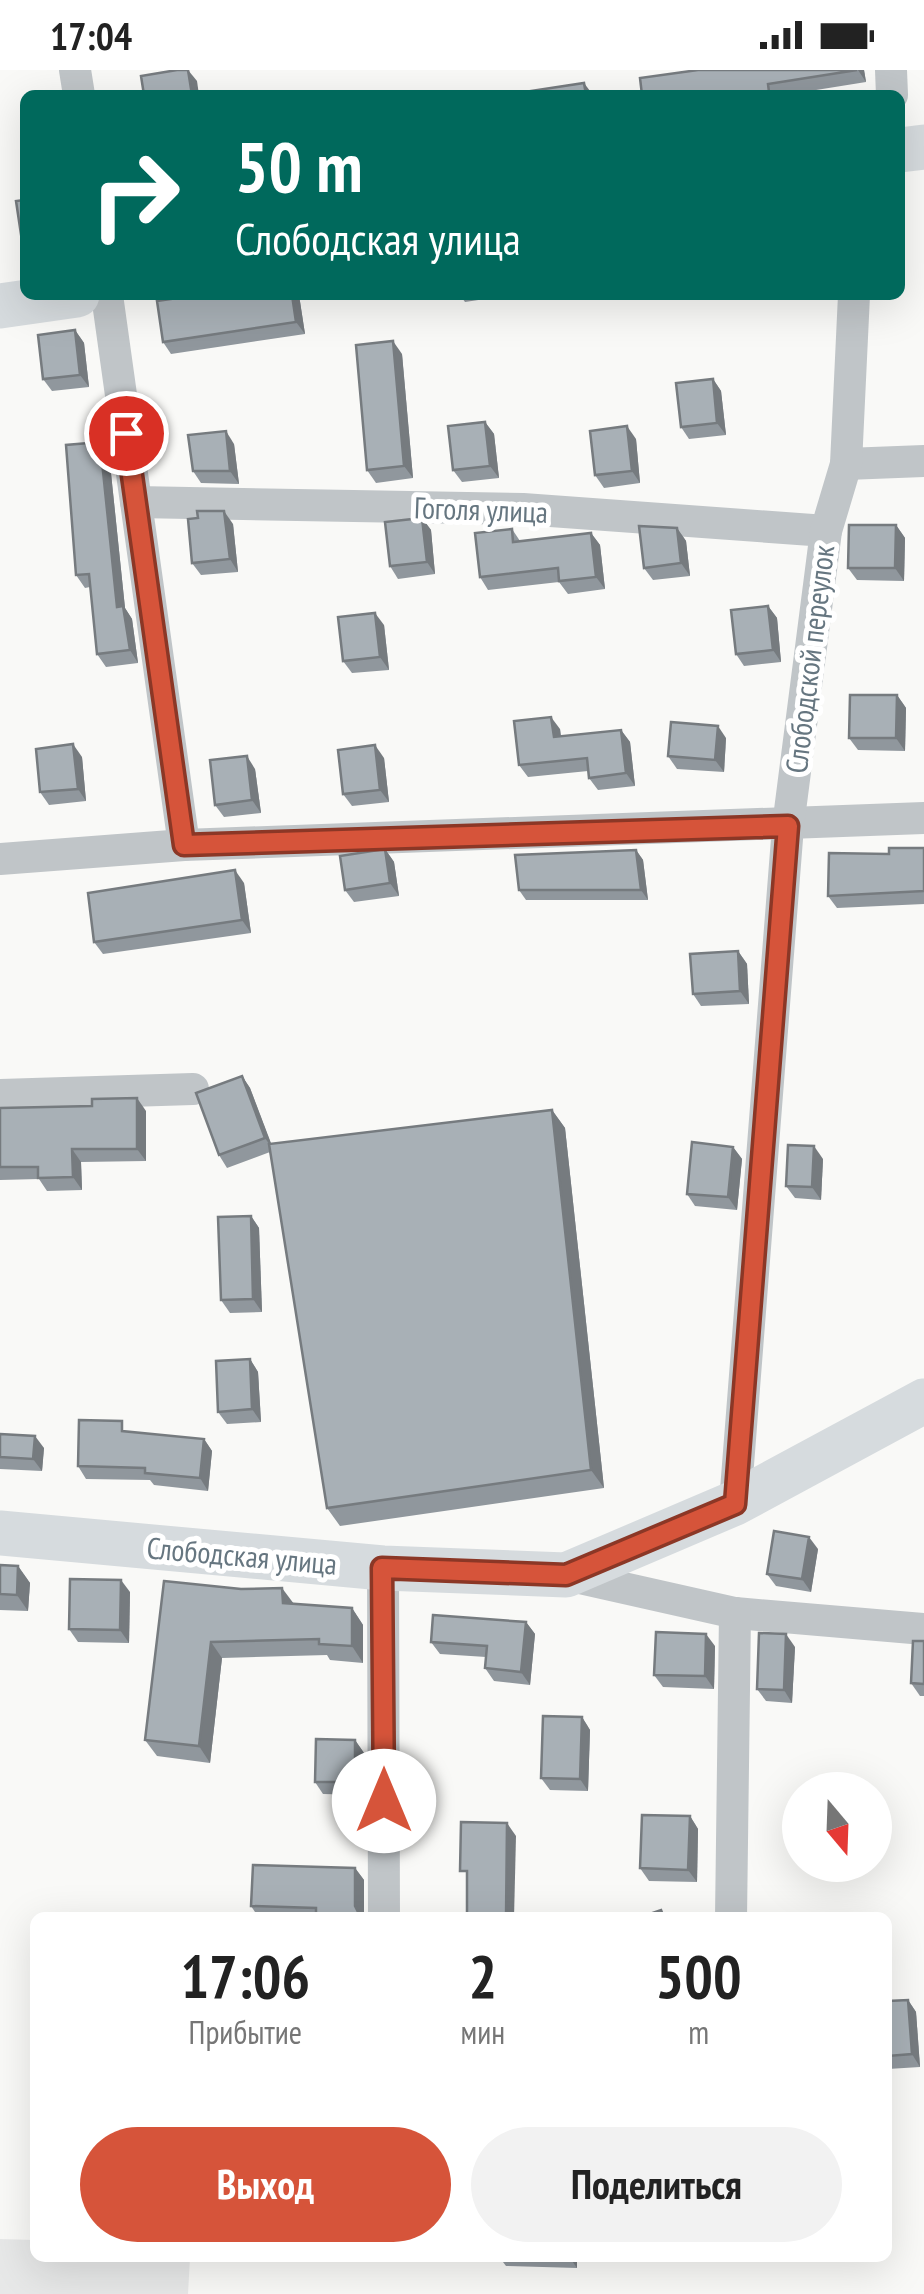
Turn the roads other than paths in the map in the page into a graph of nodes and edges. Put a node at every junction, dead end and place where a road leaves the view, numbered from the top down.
1 (42, 300) edge
2 (108, 300) edge
3 (854, 300) edge
4 (0, 306) edge
5 (924, 461) edge
6 (846, 464) junction
7 (136, 502) junction
8 (826, 531) junction
9 (924, 818) edge
10 (788, 826) junction
11 (184, 845) junction
12 (0, 859) edge
13 (192, 1089) dead end
14 (0, 1095) edge
15 (924, 1401) edge
16 (735, 1504) junction
17 (0, 1533) edge
18 (382, 1568) junction
19 (566, 1575) junction
20 (735, 1613) junction
21 (924, 1629) edge
22 (384, 1912) edge
23 (732, 1912) edge

1 - 4 street
2 - 7 street
3 - 6 street, Слободской переулок
5 - 6 street
6 - 8 street, Слободской переулок
7 - 8 street, Гоголя улица
7 - 11 street
8 - 10 street, Слободской переулок
9 - 10 street
10 - 11 street
10 - 16 street, Слободской переулок
11 - 12 street
13 - 14 street
15 - 16 street, Слободская улица
16 - 19 street, Слободская улица
17 - 18 street, Слободская улица
18 - 19 street, Слободская улица
18 - 22 street
19 - 20 street
20 - 21 street
20 - 23 street

